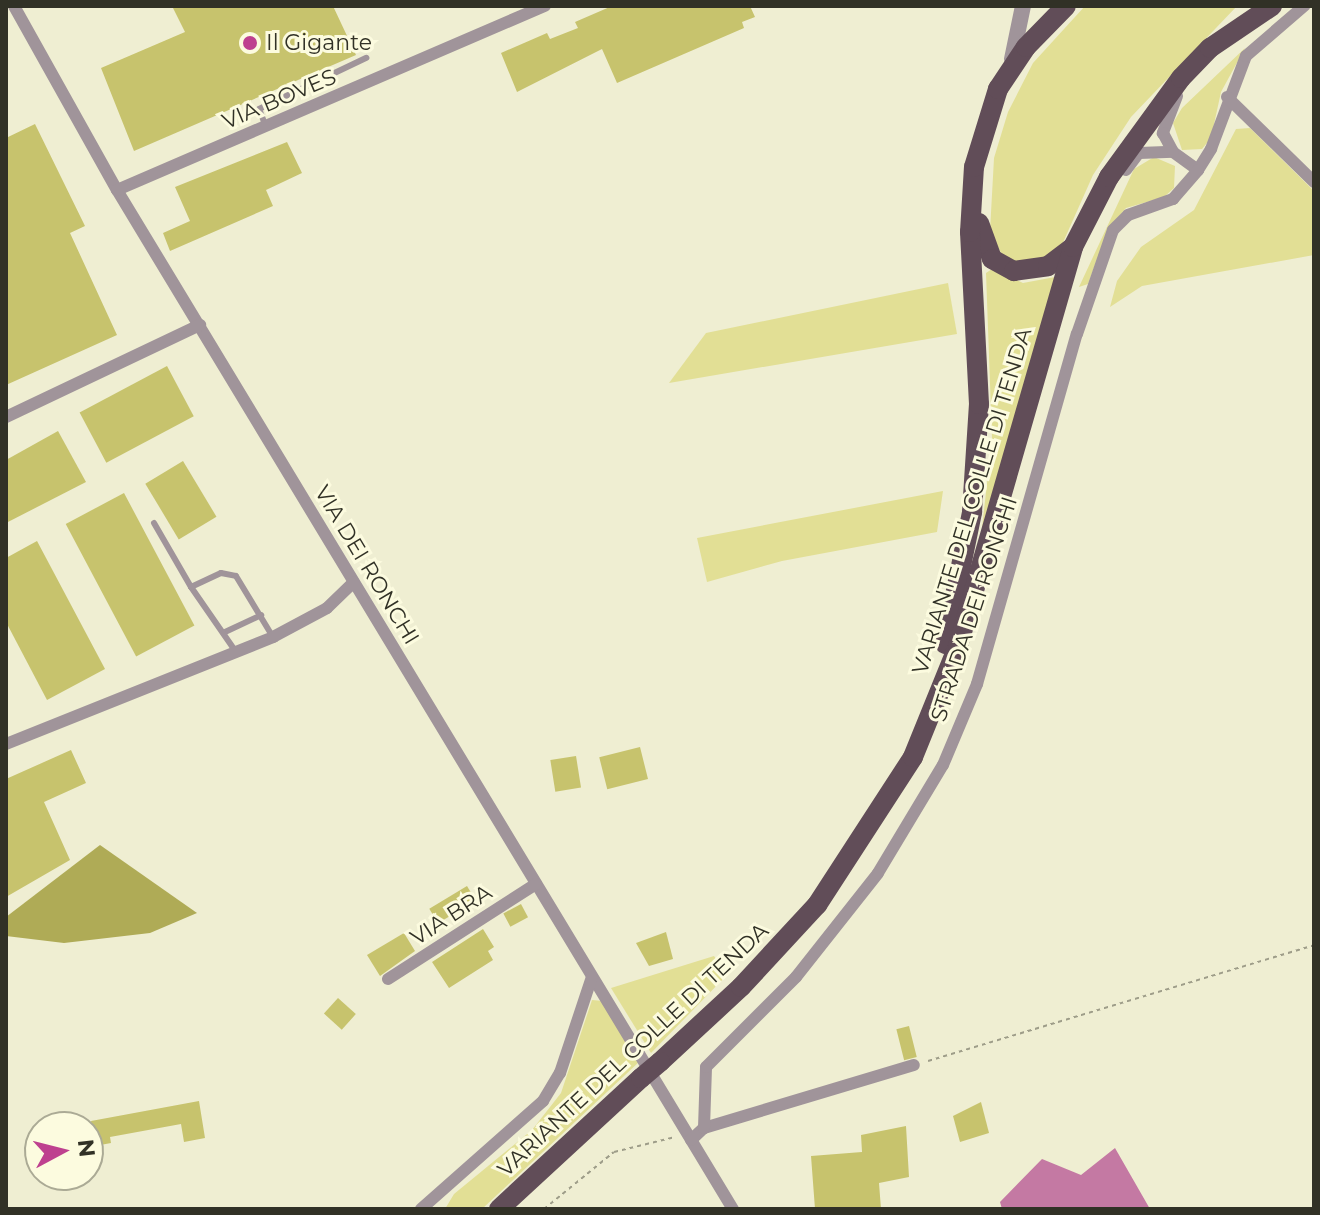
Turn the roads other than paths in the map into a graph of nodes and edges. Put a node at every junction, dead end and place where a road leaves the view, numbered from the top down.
1 (14, 6) edge
2 (545, 6) edge
3 (1023, 6) edge
4 (1066, 6) edge
5 (1246, 6) edge
6 (1272, 6) edge
7 (1304, 6) edge
8 (1231, 32) junction
9 (366, 58) dead end
10 (1008, 71) junction
11 (1181, 78) junction
12 (1227, 97) junction
13 (266, 127) junction
14 (1173, 152) junction
15 (974, 167) junction
16 (1198, 170) junction
17 (1314, 182) edge
18 (117, 190) junction
19 (1101, 192) junction
20 (1073, 247) junction
21 (200, 325) junction
22 (6, 417) edge
23 (154, 523) dead end
24 (354, 582) junction
25 (191, 587) junction
26 (261, 615) junction
27 (225, 632) junction
28 (273, 637) junction
29 (236, 654) junction
30 (927, 726) junction
31 (6, 744) edge
32 (536, 884) junction
33 (592, 977) junction
34 (388, 979) dead end
35 (914, 1065) road end
36 (704, 1128) junction
37 (691, 1140) junction
38 (421, 1209) edge
39 (499, 1209) edge
40 (733, 1209) edge

1 - 18 street, VIA DEI RONCHI
2 - 13 street, VIA BOVES
3 - 10 street
4 - 10 main road
5 - 8 main road
6 - 8 main road, VARIANTE DEL COLLE DI TENDA
7 - 12 street, STRADA DEI RONCHI
8 - 11 main road, VARIANTE DEL COLLE DI TENDA
9 - 13 lane
10 - 15 main road
11 - 14 street
11 - 19 main road, VARIANTE DEL COLLE DI TENDA
12 - 16 street, STRADA DEI RONCHI
12 - 17 street
13 - 18 street, VIA BOVES
14 - 16 street
14 - 19 street
15 - 20 main road
15 - 30 main road
16 - 36 street, STRADA DEI RONCHI
18 - 21 street, VIA DEI RONCHI
19 - 20 main road, VARIANTE DEL COLLE DI TENDA
20 - 30 main road, VARIANTE DEL COLLE DI TENDA
21 - 22 street
21 - 24 street, VIA DEI RONCHI
23 - 25 lane
24 - 28 street
24 - 32 street, VIA DEI RONCHI
25 - 26 lane
25 - 27 lane
26 - 27 lane
26 - 28 lane
27 - 29 lane
28 - 29 street
29 - 31 street
30 - 39 main road, VARIANTE DEL COLLE DI TENDA, bridge
32 - 33 street, VIA DEI RONCHI
32 - 34 street, VIA BRA
33 - 37 street, VIA DEI RONCHI
33 - 38 street
35 - 36 street
36 - 37 street
37 - 40 street

